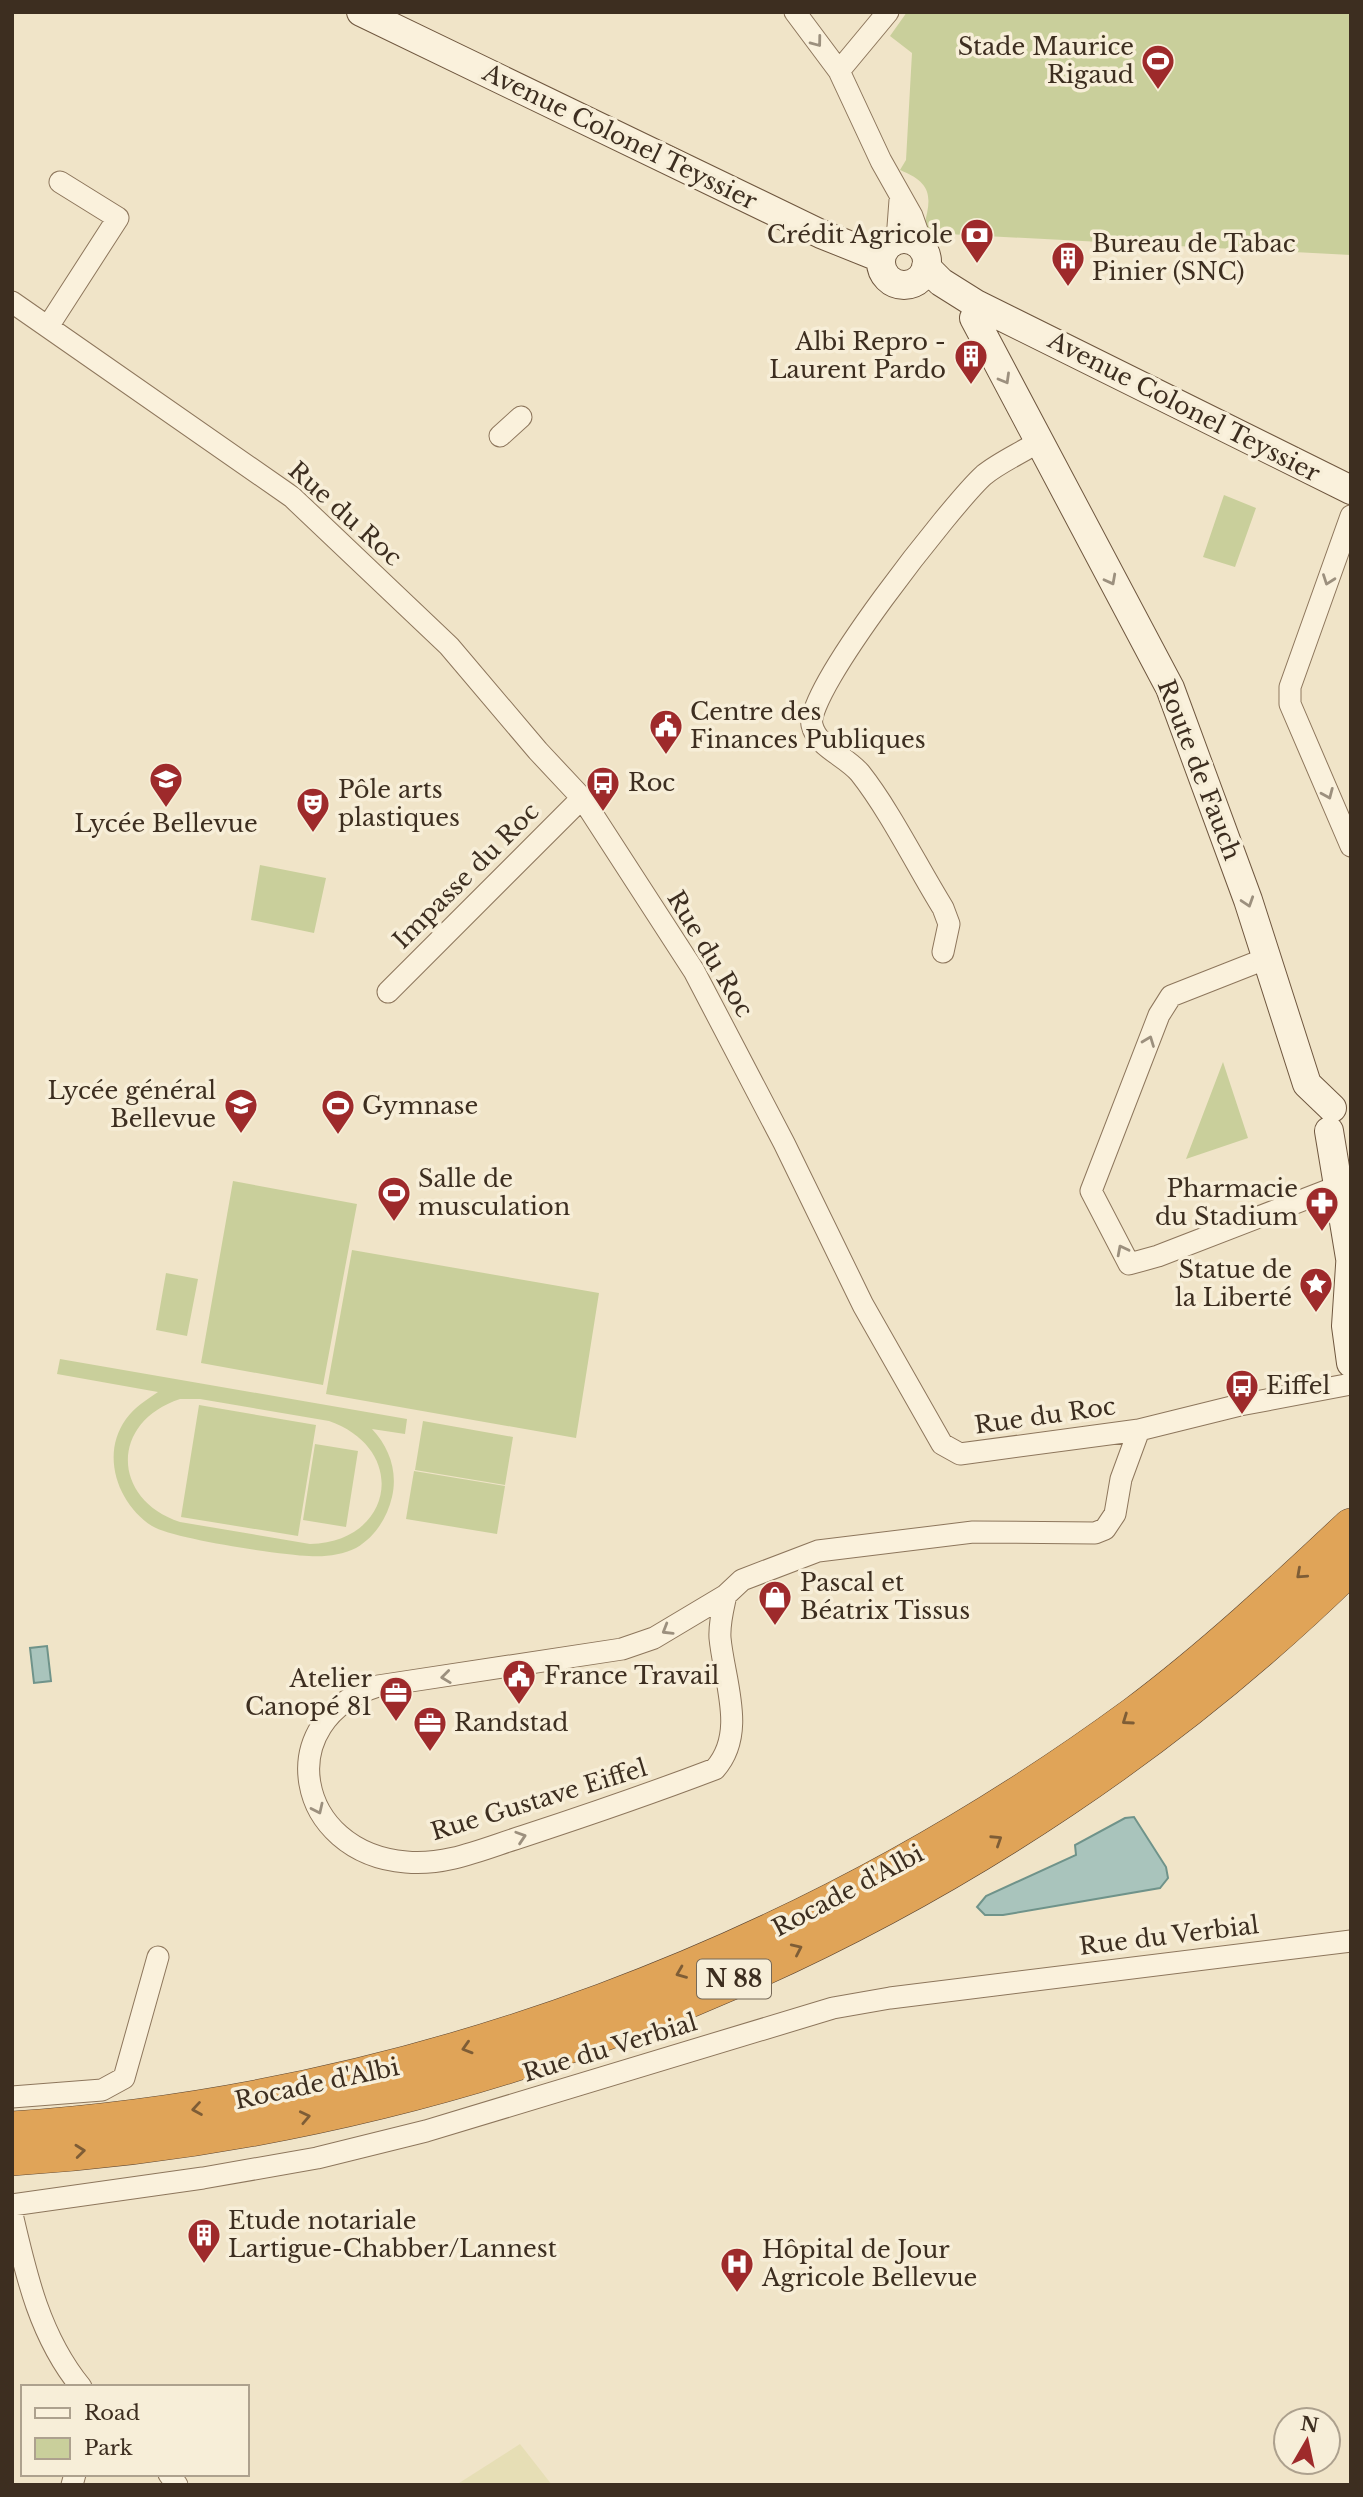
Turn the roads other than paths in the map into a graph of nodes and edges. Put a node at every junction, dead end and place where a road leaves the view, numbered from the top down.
1 (361, 12) edge
2 (795, 12) edge
3 (888, 12) edge
4 (839, 71) junction
5 (60, 182) dead end
6 (900, 194) junction
7 (889, 249) junction
8 (920, 267) junction
9 (12, 302) edge
10 (974, 318) junction
11 (1018, 324) junction
12 (49, 325) junction
13 (521, 417) dead end
14 (500, 436) dead end
15 (1038, 442) junction
16 (1351, 490) edge
17 (1351, 516) edge
18 (582, 798) junction
19 (1351, 846) edge
20 (943, 952) dead end
21 (1265, 959) junction
22 (388, 992) dead end
23 (1341, 1120) edge
24 (1339, 1186) junction
25 (1350, 1254) edge
26 (1351, 1363) edge
27 (1351, 1384) edge
28 (1139, 1430) junction
29 (1351, 1527) edge
30 (1351, 1564) edge
31 (726, 1595) junction
32 (1351, 1941) edge
33 (158, 1957) dead end
34 (12, 2097) edge
35 (12, 2130) edge
36 (12, 2157) edge
37 (12, 2205) edge
38 (12, 2214) edge
39 (79, 2385) edge

1 - 7 main road, Avenue Colonel Teyssier
2 -> 4 street
3 - 4 street
4 - 6 street
5 - 12 street
6 - 7 street
6 - 8 street
7 - 8 main road, Avenue Colonel Teyssier
7 - 8 main road
8 - 10 main road, Avenue Colonel Teyssier
8 - 11 main road, Avenue Colonel Teyssier
9 - 12 street, Rue du Roc
10 - 11 main road, Avenue Colonel Teyssier
10 -> 15 main road, Route de Fauch
11 - 16 main road, Avenue Colonel Teyssier
12 - 18 street, Rue du Roc
13 - 14 street
15 - 20 street
15 -> 21 main road, Route de Fauch
17 -> 19 street
18 - 22 street, Impasse du Roc
18 - 28 street, Rue du Roc
21 - 23 main road, Route de Fauch
24 -> 21 street
23 - 24 main road, Route de Fauch
24 - 25 main road, Route de Fauch
25 - 26 main road, Route de Fauch
27 - 28 street, Rue du Roc
28 - 31 street, Rue Gustave Eiffel
29 -> 35 highway, Rocade d'Albi / N 88
36 -> 30 highway, Rocade d'Albi / N 88
31 -> 31 street, Rue Gustave Eiffel
32 - 37 street, Rue du Verbial
33 - 34 street
38 - 39 street

